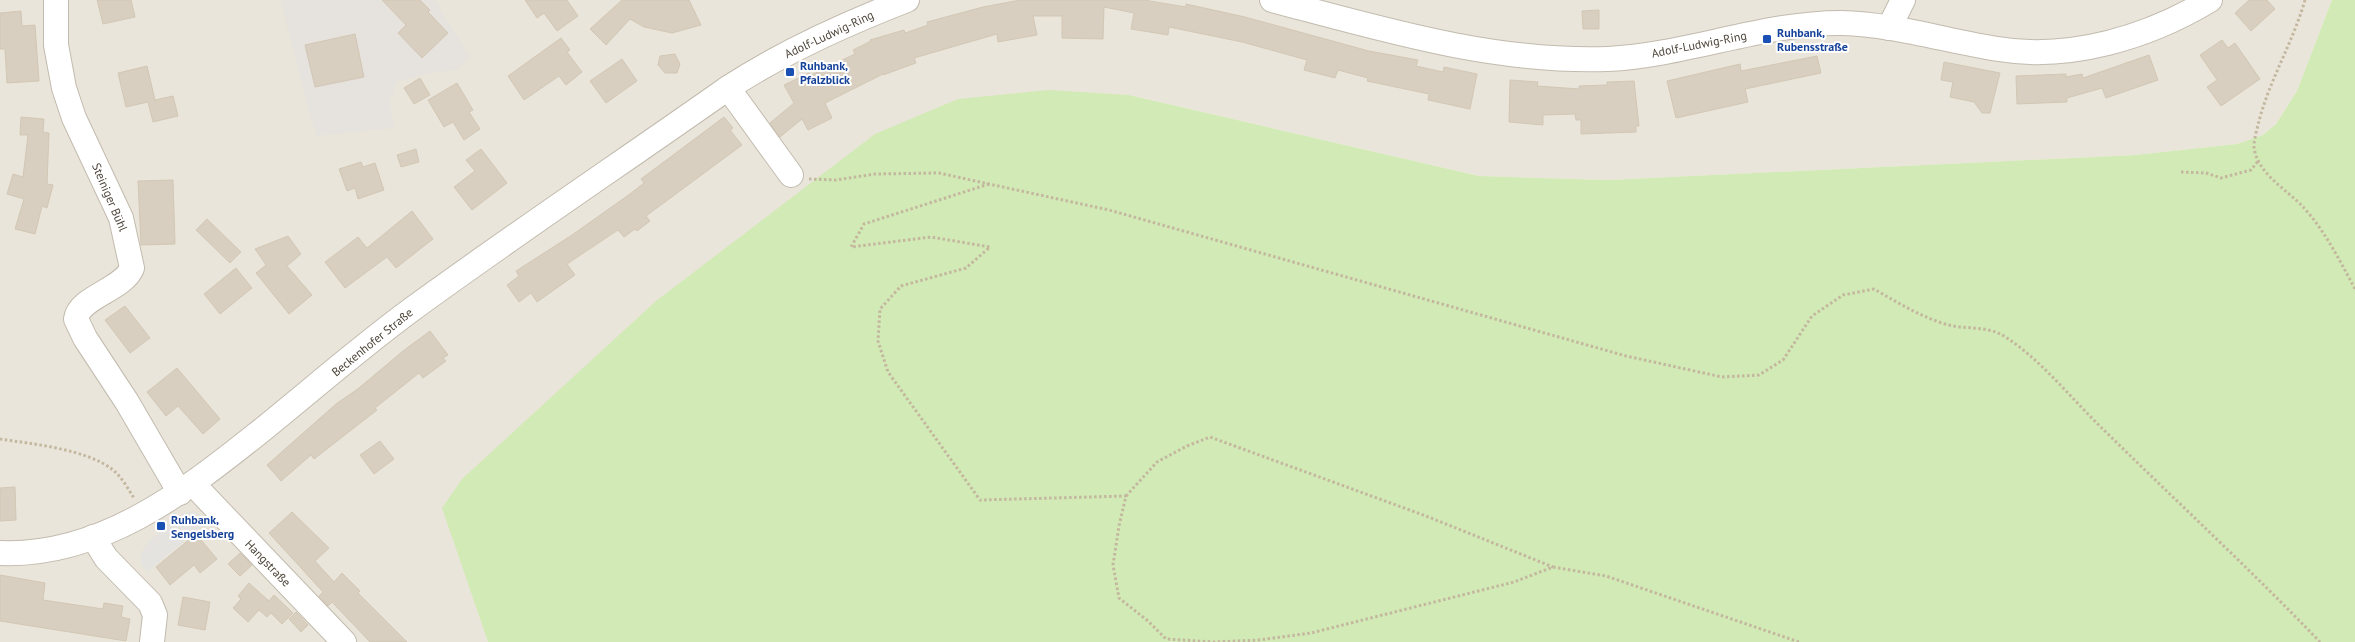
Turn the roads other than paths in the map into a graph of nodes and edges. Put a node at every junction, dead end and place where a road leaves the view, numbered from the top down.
1 (56, 0) edge
2 (907, 0) edge
3 (1272, 0) edge
4 (1903, 0) edge
5 (2210, 0) edge
6 (1888, 28) junction
7 (728, 88) junction
8 (791, 175) road end
9 (186, 488) junction
10 (93, 537) junction
11 (0, 553) edge
12 (152, 642) edge
13 (344, 642) edge

1 - 9 street, Steiniger Bühl
2 - 7 street, Adolf-Ludwig-Ring
3 - 6 street, Adolf-Ludwig-Ring
4 - 6 street
5 - 6 street, Adolf-Ludwig-Ring
7 - 8 street
7 - 9 street, Beckenhofer Straße
9 - 10 street, Beckenhofer Straße
9 - 13 street, Hangstraße
10 - 11 street, Beckenhofer Straße
10 - 12 street

